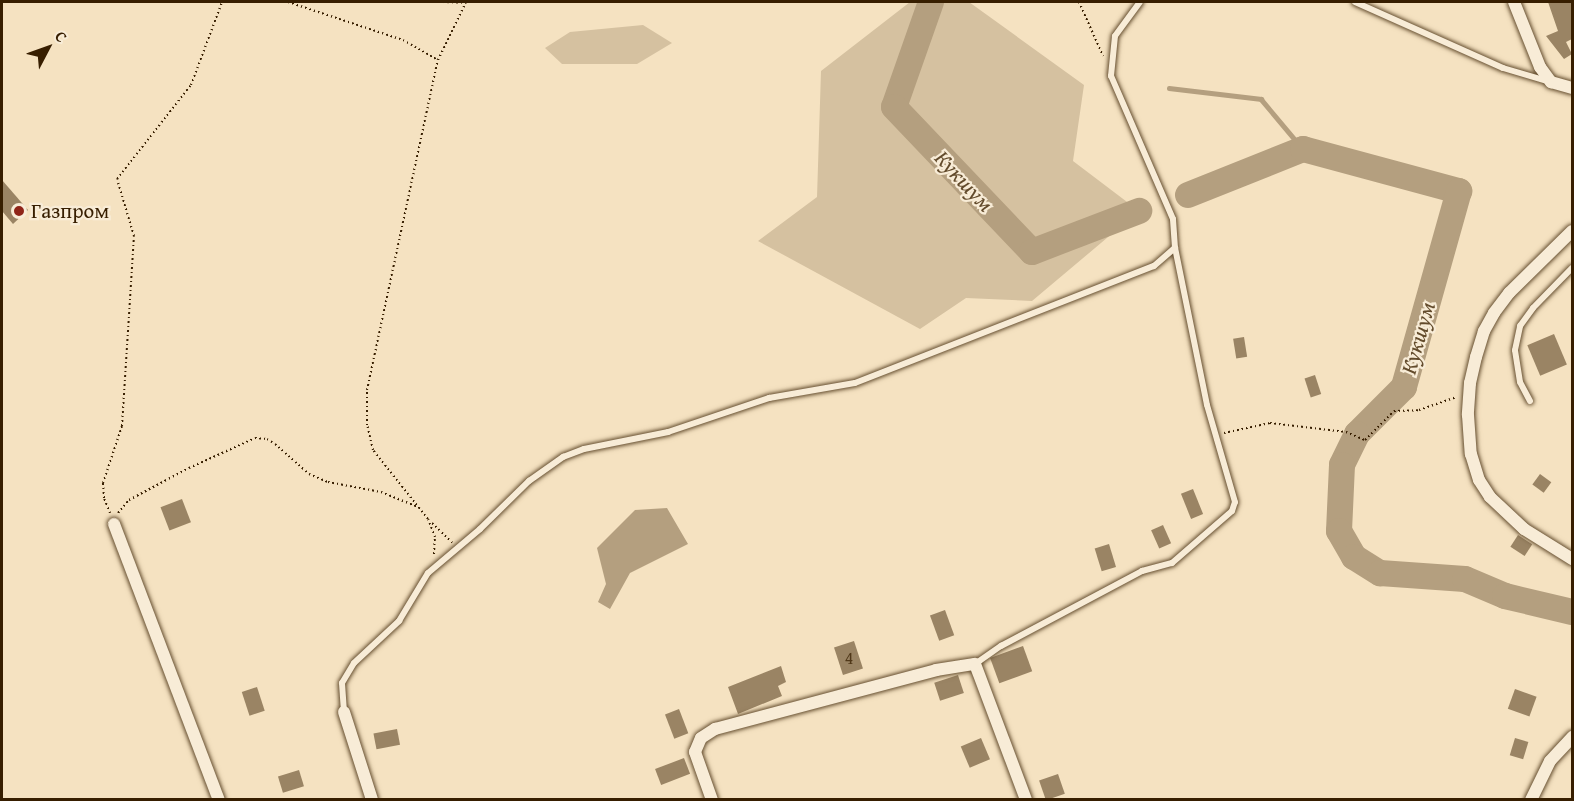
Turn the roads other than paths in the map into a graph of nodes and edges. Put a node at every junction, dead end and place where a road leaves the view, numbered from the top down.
1 (1140, 2) edge
2 (1355, 2) edge
3 (1514, 2) edge
4 (1551, 82) junction
5 (1572, 88) edge
6 (1572, 231) edge
7 (1176, 248) junction
8 (1572, 268) edge
9 (1530, 401) dead end
10 (114, 524) road end
11 (1572, 559) edge
12 (975, 664) junction
13 (344, 712) joint
14 (1572, 737) edge
15 (219, 800) edge
16 (372, 800) edge
17 (712, 800) edge
18 (1026, 800) edge
19 (1531, 800) edge

1 - 7 lane
2 - 4 lane
3 - 4 street
4 - 5 street
6 - 11 street
7 - 12 lane
7 - 13 lane
8 - 9 lane
10 - 15 street
12 - 17 street
12 - 18 street
13 - 16 street
14 - 19 street

